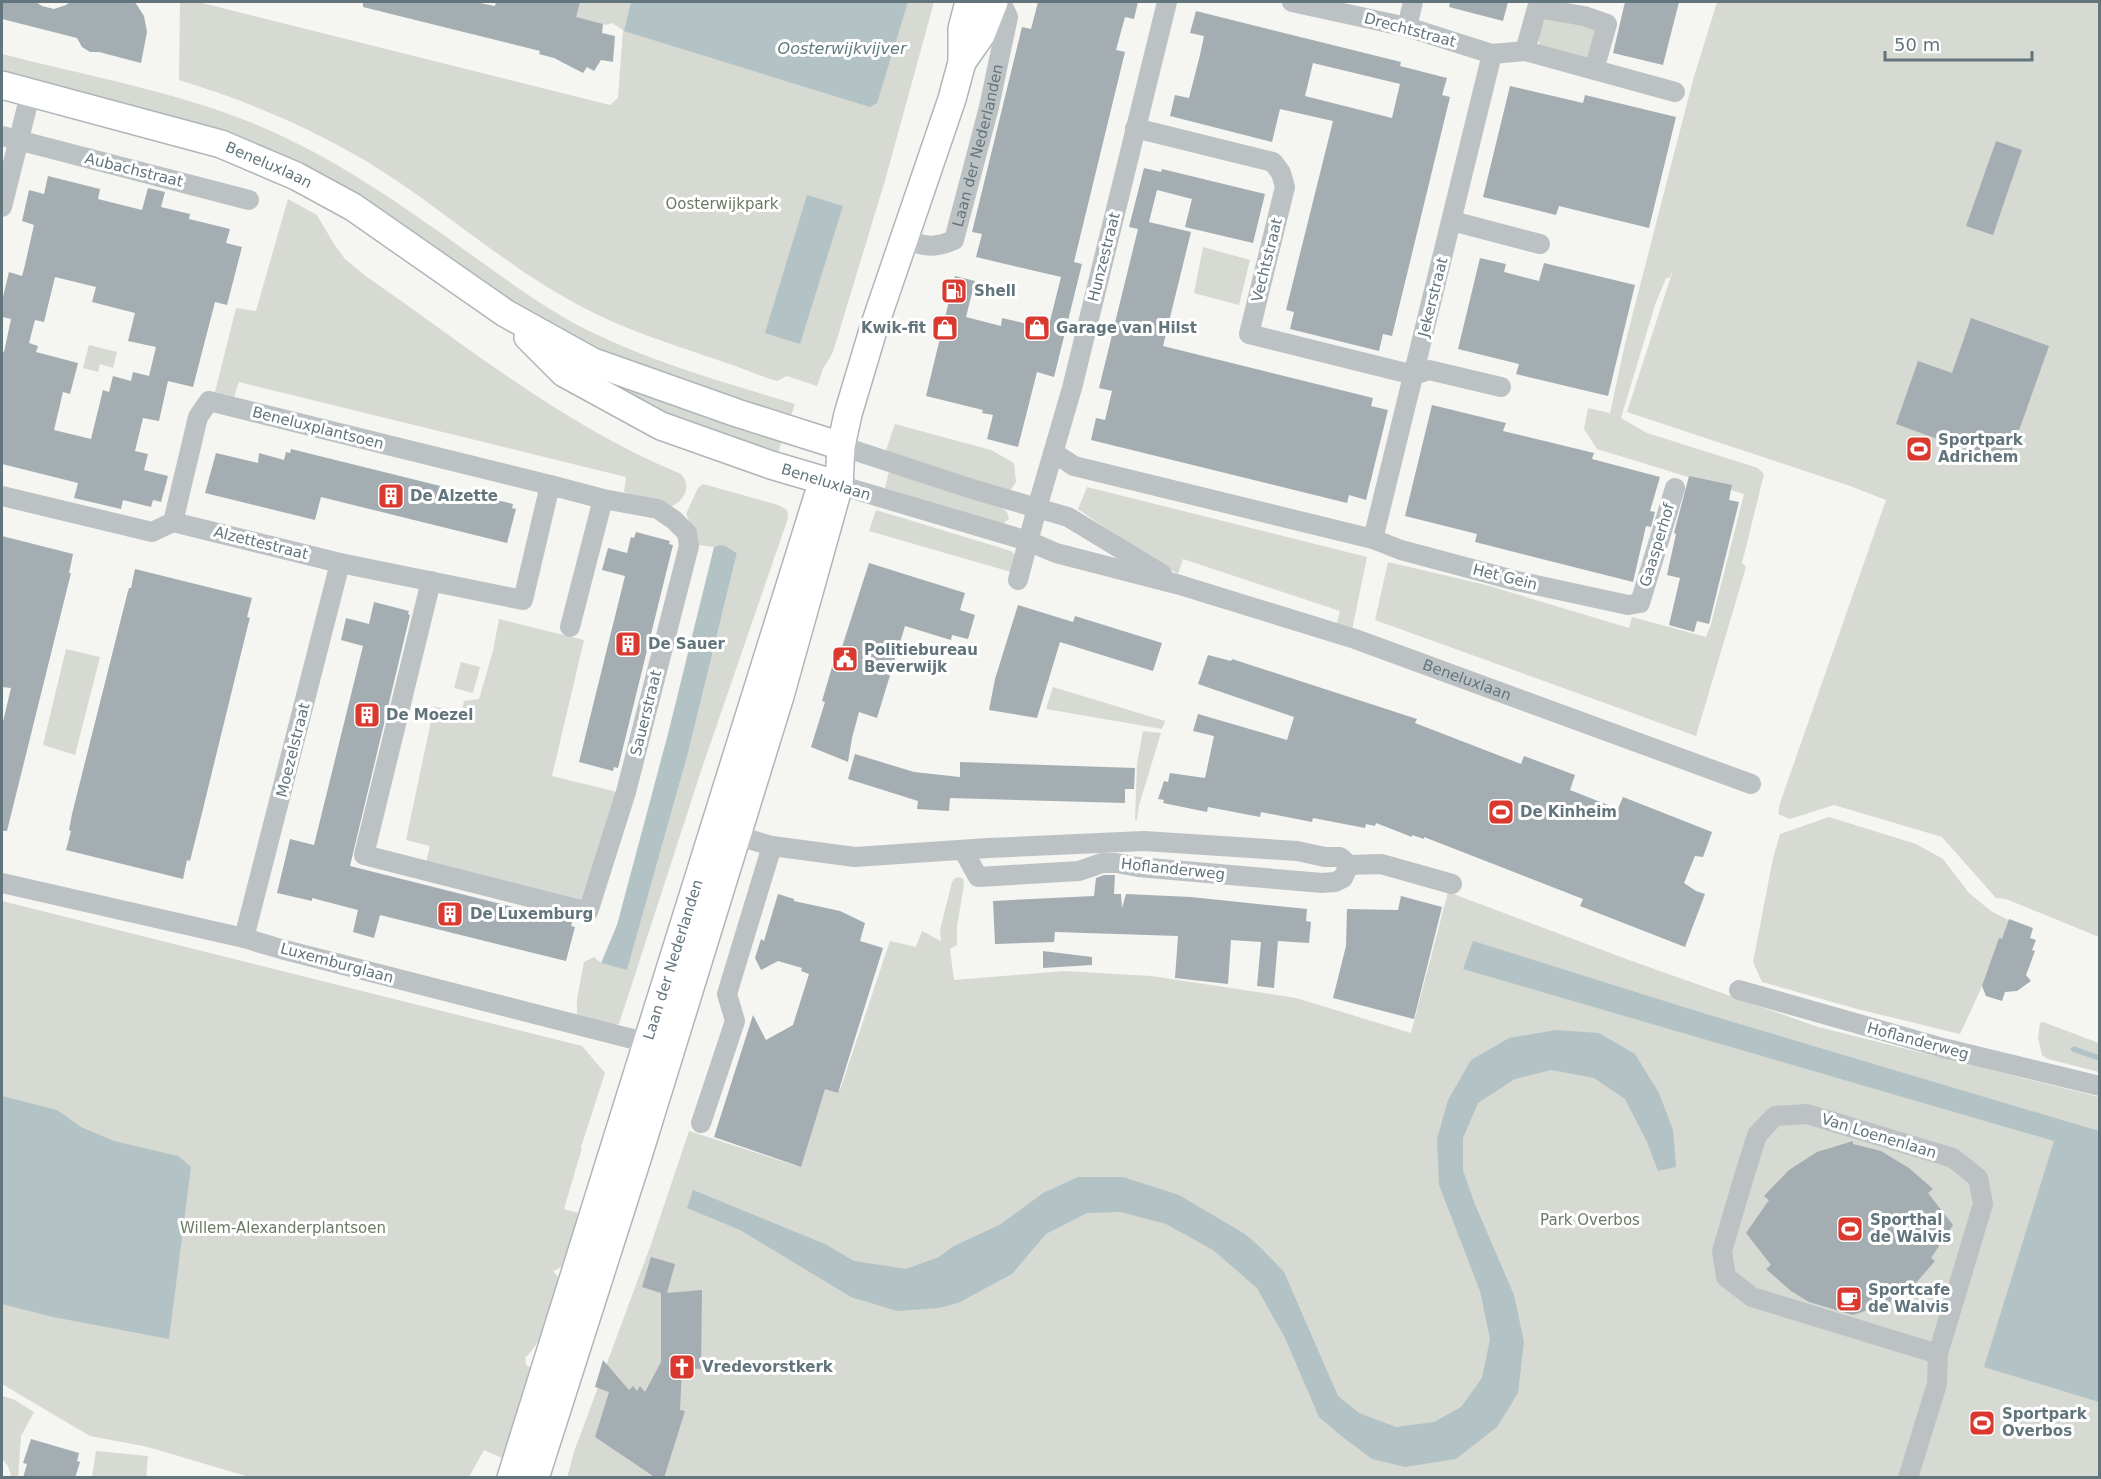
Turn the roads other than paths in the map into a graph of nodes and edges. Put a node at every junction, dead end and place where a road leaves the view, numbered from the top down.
1 (969, 2) edge
2 (994, 2) edge
3 (1001, 2) edge
4 (1167, 2) edge
5 (1292, 2) edge
6 (1413, 2) edge
7 (1407, 27) junction
8 (1525, 51) junction
9 (1492, 54) junction
10 (962, 62) junction
11 (1594, 70) junction
12 (2, 85) edge
13 (31, 91) junction
14 (1675, 92) dead end
15 (1135, 128) junction
16 (10, 138) edge
17 (249, 200) dead end
18 (2, 207) edge
19 (1452, 221) junction
20 (905, 240) junction
21 (1540, 244) dead end
22 (505, 313) junction
23 (1414, 375) junction
24 (1501, 387) dead end
25 (841, 446) junction
26 (1054, 453) junction
27 (832, 483) junction
28 (550, 485) junction
29 (1675, 488) dead end
30 (2, 496) edge
31 (603, 499) junction
32 (1037, 508) junction
33 (173, 522) junction
34 (1373, 539) junction
35 (1028, 541) junction
36 (340, 563) junction
37 (1018, 580) dead end
38 (431, 581) junction
39 (1180, 585) junction
40 (1640, 603) joint
41 (570, 627) dead end
42 (1751, 784) dead end
43 (725, 832) junction
44 (772, 846) junction
45 (963, 850) junction
46 (1325, 857) junction
47 (1349, 865) junction
48 (2, 883) edge
49 (1328, 883) junction
50 (1452, 884) dead end
51 (244, 938) junction
52 (1739, 990) dead end
53 (659, 1046) junction
54 (2100, 1086) edge
55 (701, 1123) dead end
56 (1938, 1354) junction
57 (511, 1478) edge
58 (535, 1478) edge
59 (1908, 1478) edge

1 - 10 main road, Laan der Nederlanden
2 - 10 main road, Laan der Nederlanden
3 - 20 street, Laan der Nederlanden
4 - 15 street, Hunzestraat
5 - 7 street, Drechtstraat
6 - 7 street
7 - 9 street, Drechtstraat
8 - 9 street
8 - 11 street
8 - 11 street
9 - 19 street, Jekerstraat
10 - 20 main road, Laan der Nederlanden
11 - 14 street
12 - 13 main road, Beneluxlaan
13 - 16 street
13 - 22 main road, Beneluxlaan
15 - 23 street, Vechtstraat
15 - 26 street, Hunzestraat
16 - 17 street, Aubachstraat
16 - 18 street
19 - 21 street
19 - 23 street, Jekerstraat
20 - 25 main road, Laan der Nederlanden
22 - 25 main road, Beneluxlaan
22 - 27 main road, Beneluxlaan
23 - 24 street
23 - 34 street, Jekerstraat
25 - 27 main road, Laan der Nederlanden
25 - 32 street, Beneluxlaan
26 - 32 street, Hunzestraat
26 - 34 street
27 - 35 street, Beneluxlaan
27 - 43 main road, Laan der Nederlanden
28 - 31 street, Sauerstraat
28 - 33 street, Beneluxplantsoen
28 - 38 street, Alzettestraat
29 - 40 street, Gaasperhof
30 - 33 street
31 - 38 street, Sauerstraat
31 - 41 street
32 - 35 street, Hunzestraat
32 - 39 street, Beneluxlaan
33 - 36 street, Alzettestraat
34 - 40 street, Het Gein
35 - 37 street, Hunzestraat
35 - 39 street, Beneluxlaan
36 - 38 street, Alzettestraat
36 - 51 street, Moezelstraat
39 - 42 street, Beneluxlaan
43 - 44 street, Hoflanderweg
43 - 53 main road, Laan der Nederlanden
44 - 45 street, Hoflanderweg
44 - 55 street
45 - 46 street, Hoflanderweg
45 - 49 street, Hoflanderweg
46 - 47 street, Hoflanderweg
46 - 49 street
47 - 49 street
47 - 50 street, Hoflanderweg
48 - 51 street, Luxemburglaan
51 - 53 street, Luxemburglaan
52 - 54 street, Hoflanderweg
53 - 57 main road, Laan der Nederlanden
53 - 58 main road, Laan der Nederlanden
56 - 56 street, Van Loenenlaan
56 - 59 street, Van Loenenlaan

